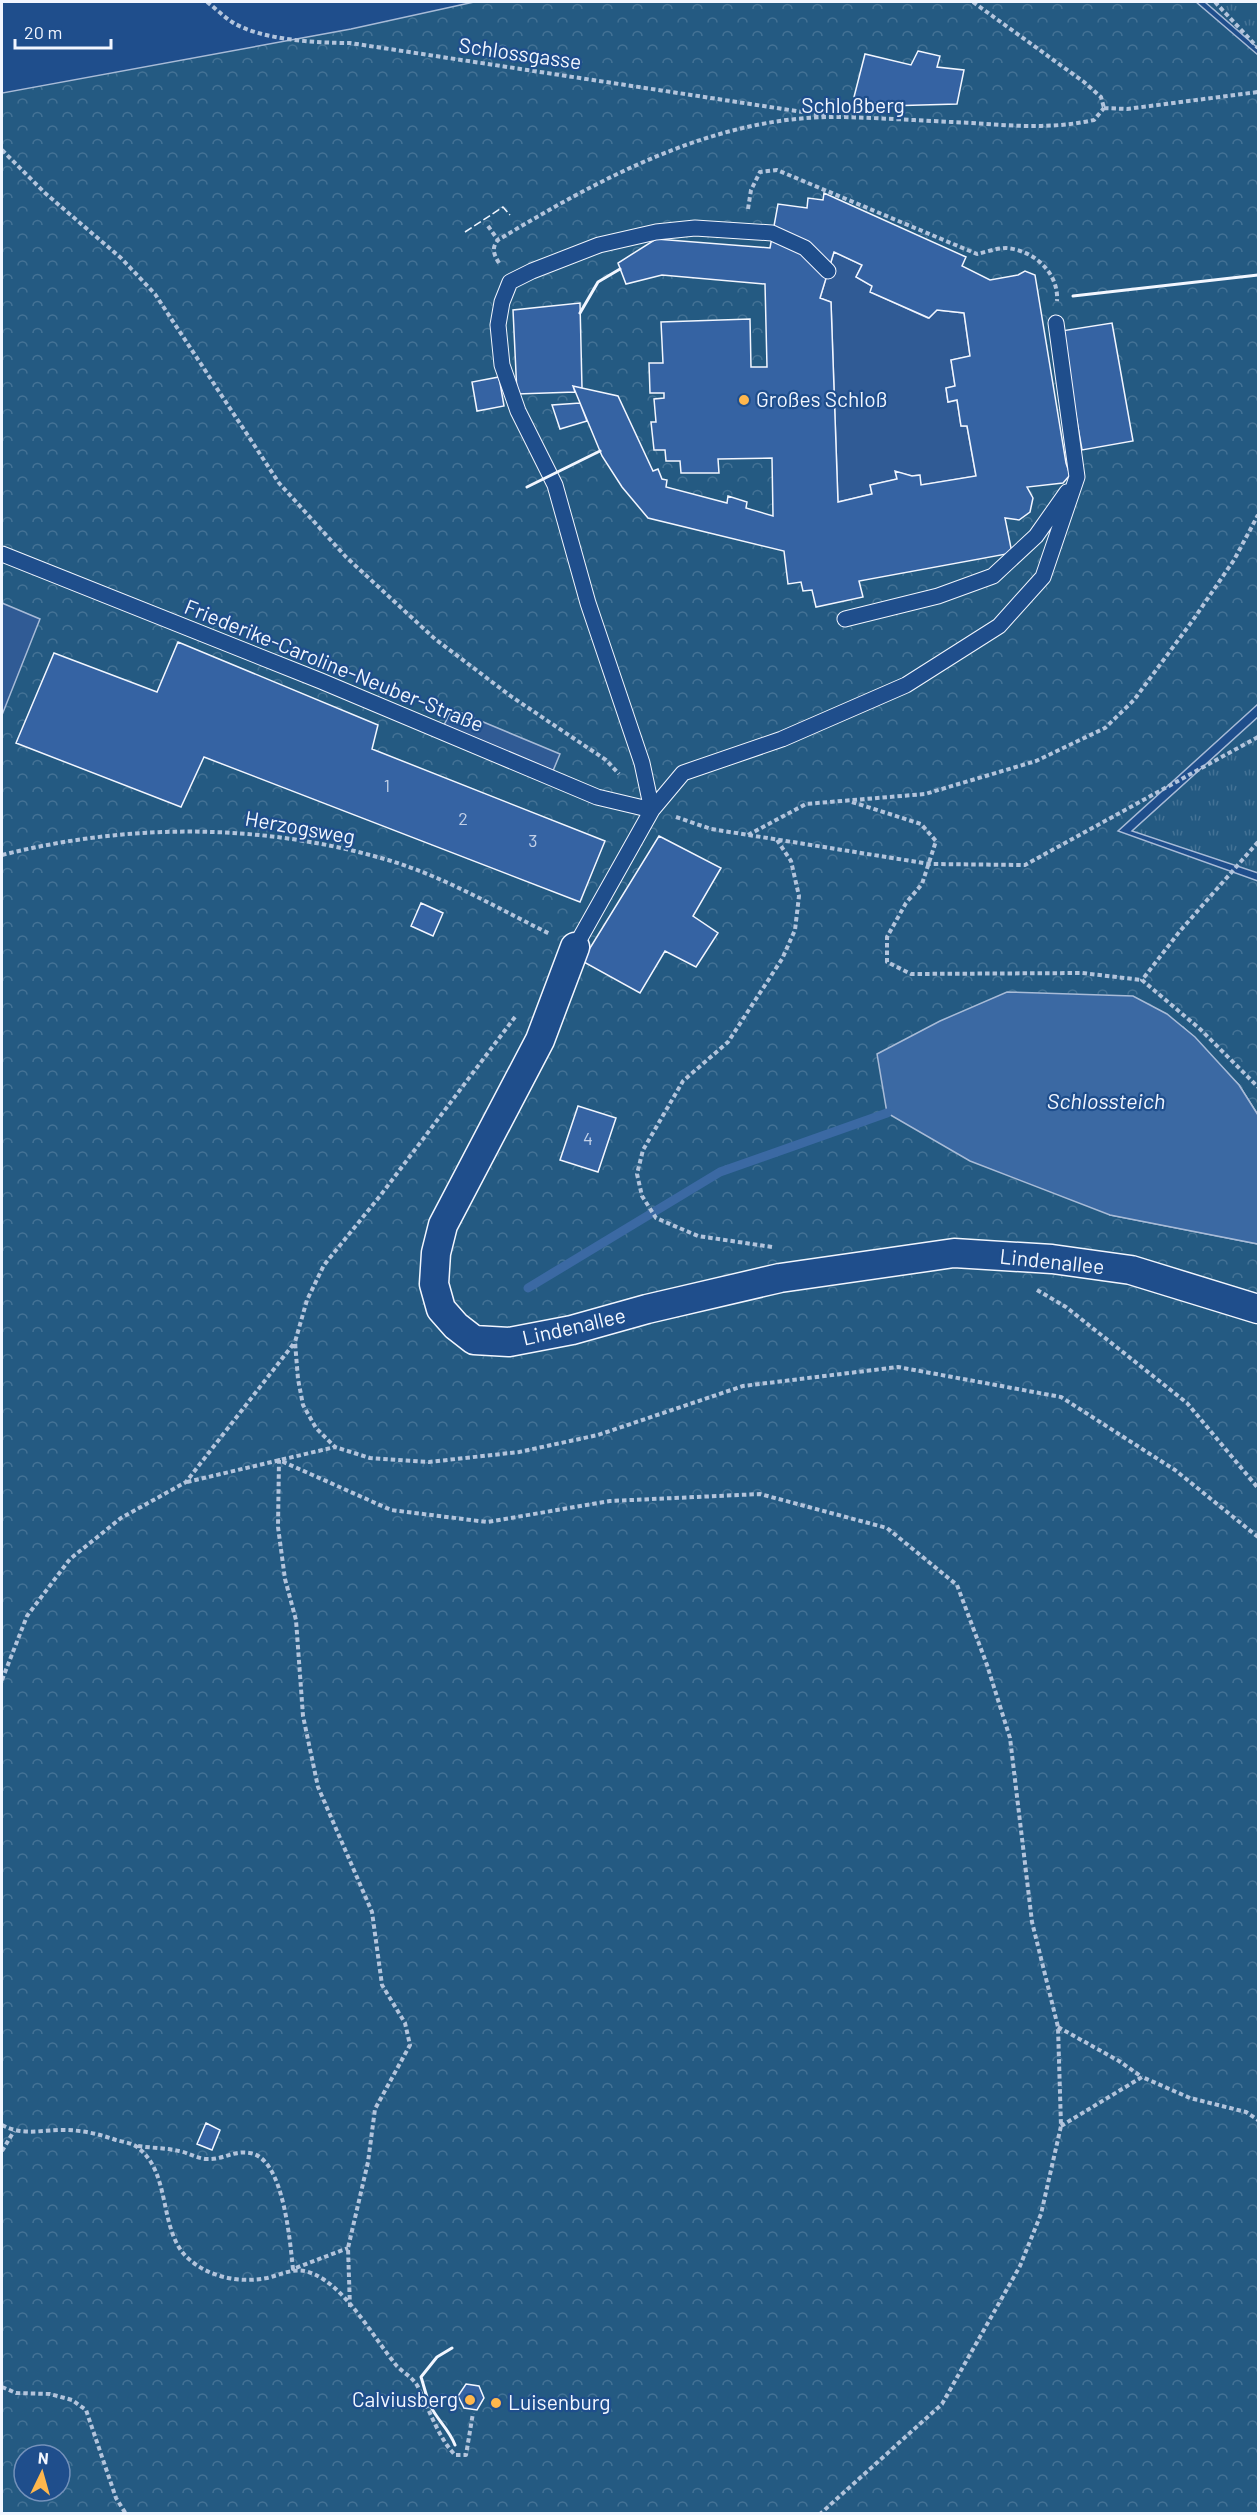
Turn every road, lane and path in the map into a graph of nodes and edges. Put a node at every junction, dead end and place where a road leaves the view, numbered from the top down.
1 (207, 2) edge
2 (972, 2) edge
3 (1215, 2) edge
4 (1258, 48) edge
5 (1257, 91) edge
6 (1104, 108) junction
7 (837, 117) junction
8 (2, 150) edge
9 (488, 226) dead end
10 (746, 230) junction
11 (498, 240) junction
12 (828, 272) dead end
13 (510, 282) junction
14 (1056, 323) joint
15 (1077, 477) junction
16 (1258, 515) edge
17 (2, 554) edge
18 (845, 619) dead end
19 (1258, 737) edge
20 (606, 760) dead end
21 (850, 801) junction
22 (652, 810) junction
23 (748, 835) junction
24 (776, 840) junction
25 (1258, 842) edge
26 (2, 855) edge
27 (930, 864) junction
28 (575, 947) junction
29 (1142, 980) junction
30 (1258, 1087) edge
31 (777, 1248) dead end
32 (1028, 1284) dead end
33 (1258, 1309) edge
34 (296, 1342) dead end
35 (335, 1447) dead end
36 (279, 1460) junction
37 (186, 1482) junction
38 (1258, 1488) edge
39 (2, 1680) edge
40 (1058, 2027) junction
41 (1143, 2077) junction
42 (1258, 2120) edge
43 (2, 2125) edge
44 (1061, 2126) junction
45 (14, 2131) junction
46 (136, 2146) junction
47 (2, 2151) edge
48 (348, 2248) junction
49 (293, 2269) junction
50 (350, 2307) junction
51 (2, 2387) edge
52 (473, 2413) dead end
53 (126, 2514) edge
54 (820, 2514) edge

1 - 7 path, Schlossgasse
2 - 6 path
3 - 4 path
5 - 6 path
6 - 7 path, Schloßberg
7 - 11 path, Schloßberg
8 - 20 path
9 - 11 path
10 - 12 lane
10 - 13 lane
10 - 14 path
11 - 13 path
13 - 22 lane
14 - 15 lane
15 - 18 lane
15 - 22 lane, Lindenallee
16 - 21 path
17 - 22 lane, Friederike-Caroline-Neuber-Straße
19 - 27 path
21 - 23 path
21 - 27 path
22 - 23 path
22 - 28 lane, Lindenallee
23 - 24 path
24 - 27 path
24 - 31 path
25 - 29 path
26 - 28 path, Herzogsweg
27 - 29 path
28 - 33 street, Lindenallee
29 - 30 path
32 - 38 path
34 - 37 path
35 - 36 path
36 - 37 path
36 - 40 path
36 - 48 path
37 - 39 path
40 - 41 path
40 - 44 path
41 - 42 path
41 - 44 path
43 - 45 path
44 - 54 path
45 - 46 path
45 - 47 path
46 - 49 path
46 - 49 path
48 - 49 path
48 - 50 path
49 - 50 path
50 - 52 path
51 - 53 path

